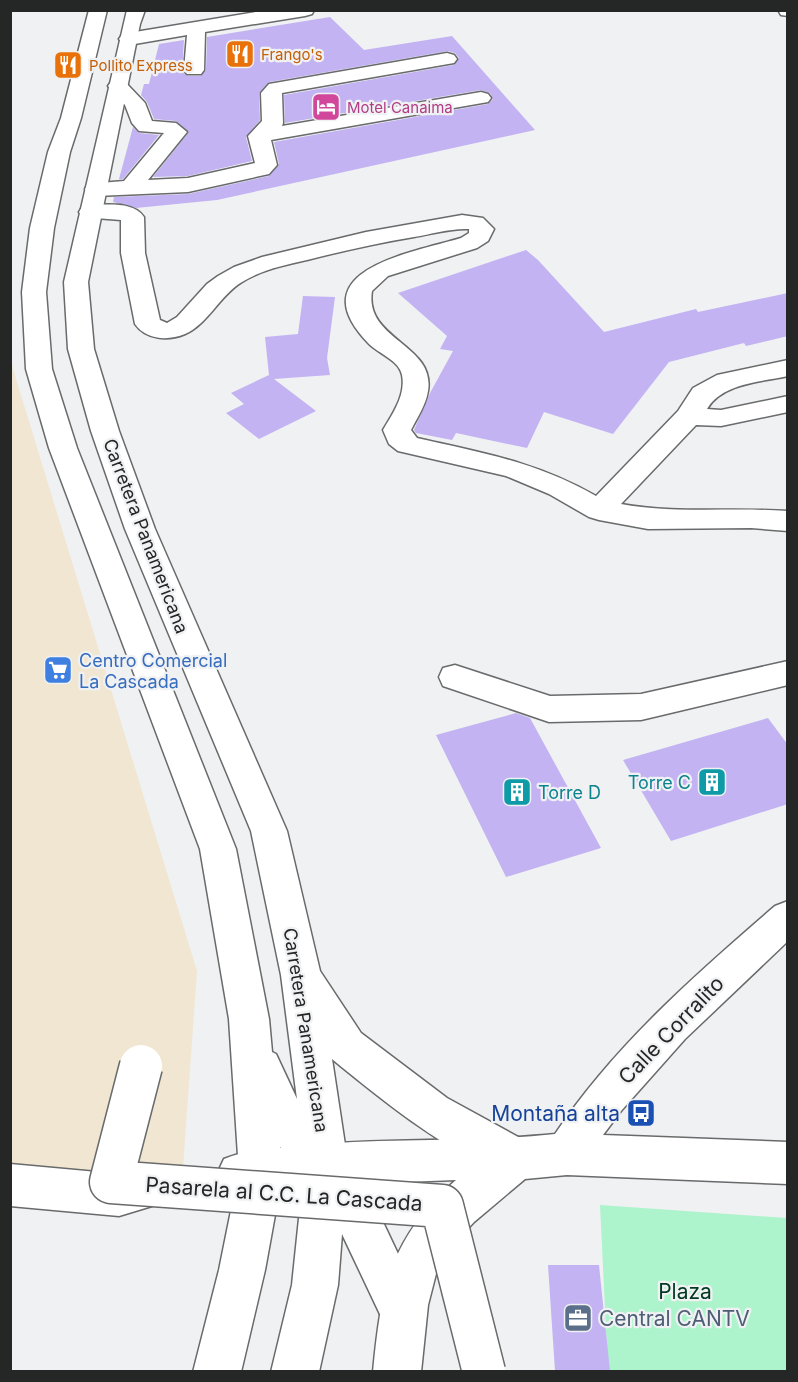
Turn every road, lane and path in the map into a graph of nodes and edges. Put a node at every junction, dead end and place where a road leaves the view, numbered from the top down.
1 (136, 10) edge
2 (305, 10) edge
3 (92, 14) edge
4 (225, 17) edge
5 (287, 20) dead end
6 (196, 34) junction
7 (137, 38) junction
8 (447, 58) dead end
9 (194, 70) dead end
10 (118, 86) junction
11 (481, 98) dead end
12 (259, 136) junction
13 (130, 188) junction
14 (93, 200) junction
15 (788, 368) edge
16 (788, 404) edge
17 (689, 416) junction
18 (599, 510) junction
19 (788, 521) edge
20 (788, 673) edge
21 (455, 677) dead end
22 (788, 917) edge
23 (301, 975) junction
24 (249, 1019) junction
25 (141, 1066) dead end
26 (567, 1154) junction
27 (516, 1159) junction
28 (788, 1163) edge
29 (326, 1164) junction
30 (261, 1171) junction
31 (10, 1185) edge
32 (403, 1313) junction
33 (217, 1371) edge
34 (295, 1371) edge
35 (397, 1371) edge
36 (484, 1371) edge

1 - 7 main road, Carretera Panamericana
2 - 4 main road
3 - 24 main road
4 - 7 main road
5 - 6 main road
6 - 7 main road
6 - 9 main road
7 - 10 main road, Carretera Panamericana
8 - 12 main road
10 - 13 main road
10 - 14 main road, Carretera Panamericana
11 - 12 main road
12 - 13 main road
13 - 14 main road
14 - 18 main road
14 - 23 main road, Carretera Panamericana
15 - 17 main road
16 - 17 main road
17 - 18 main road
18 - 19 main road
20 - 21 main road
22 - 26 main road, Calle Corralito
23 - 27 main road
23 - 29 main road, Carretera Panamericana
24 - 29 main road
24 - 30 main road
25 - 36 main road, Pasarela al C.C. La Cascada, bridge
26 - 27 main road
26 - 28 main road
27 - 29 main road
27 - 32 main road
29 - 30 main road
29 - 32 main road
29 - 34 main road, Carretera Panamericana
30 - 31 main road
30 - 33 main road
32 - 35 main road

